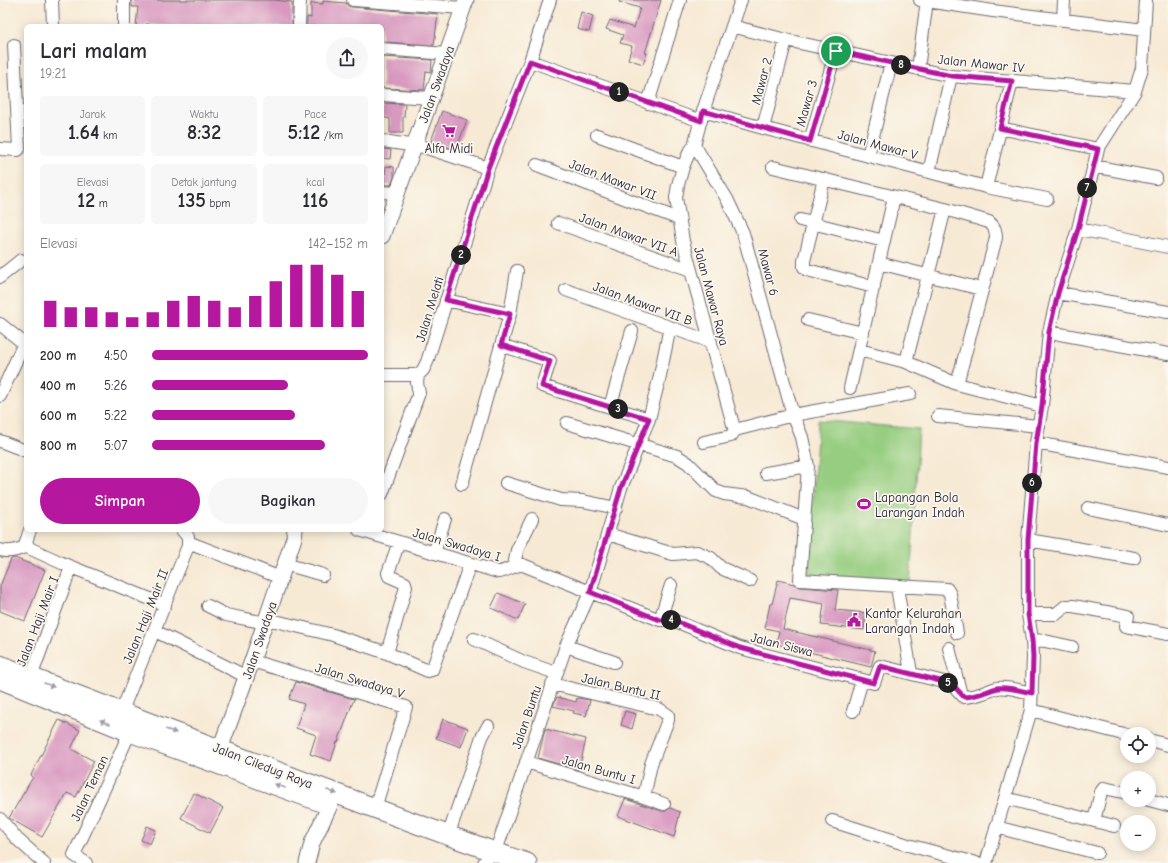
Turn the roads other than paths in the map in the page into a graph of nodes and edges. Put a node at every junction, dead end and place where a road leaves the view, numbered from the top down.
1 (52, 0) edge
2 (124, 0) edge
3 (300, 0) edge
4 (353, 0) edge
5 (550, 0) edge
6 (680, 0) edge
7 (741, 0) edge
8 (1064, 0) edge
9 (1146, 0) edge
10 (925, 1) edge
11 (464, 4) edge
12 (994, 6) edge
13 (1063, 20) junction
14 (53, 24) edge
15 (124, 24) edge
16 (298, 24) edge
17 (732, 26) junction
18 (1144, 30) junction
19 (786, 40) junction
20 (14, 45) dead end
21 (384, 49) edge
22 (836, 51) junction
23 (446, 54) junction
24 (530, 61) junction
25 (891, 63) junction
26 (918, 69) junction
27 (952, 76) junction
28 (1012, 81) junction
29 (1135, 92) junction
30 (384, 95) edge
31 (431, 98) junction
32 (648, 103) junction
33 (702, 116) junction
34 (763, 128) junction
35 (1000, 128) junction
36 (597, 136) dead end
37 (384, 141) edge
38 (810, 141) junction
39 (23, 142) edge
40 (414, 145) junction
41 (694, 146) junction
42 (0, 149) edge
43 (1098, 149) junction
44 (868, 156) junction
45 (537, 165) dead end
46 (1093, 166) junction
47 (683, 167) junction
48 (774, 167) dead end
49 (488, 168) junction
50 (930, 172) junction
51 (1156, 178) dead end
52 (824, 180) junction
53 (986, 187) junction
54 (384, 192) edge
55 (397, 193) junction
56 (894, 197) junction
57 (1047, 199) dead end
58 (945, 209) junction
59 (679, 219) junction
60 (800, 220) dead end
61 (558, 223) dead end
62 (813, 223) junction
63 (1078, 229) junction
64 (384, 230) edge
65 (884, 241) junction
66 (1168, 247) edge
67 (21, 260) dead end
68 (879, 263) junction
69 (691, 270) junction
70 (517, 271) dead end
71 (928, 276) junction
72 (0, 277) edge
73 (874, 287) junction
74 (982, 289) junction
75 (566, 290) dead end
76 (1058, 293) junction
77 (446, 300) junction
78 (1168, 312) edge
79 (510, 314) junction
80 (808, 320) dead end
81 (0, 324) edge
82 (670, 327) junction
83 (632, 331) dead end
84 (1049, 332) junction
85 (863, 333) junction
86 (711, 342) junction
87 (24, 343) edge
88 (501, 345) junction
89 (24, 346) edge
90 (859, 350) junction
91 (1168, 354) edge
92 (906, 362) junction
93 (384, 375) edge
94 (418, 375) junction
95 (957, 384) junction
96 (850, 388) dead end
97 (910, 394) dead end
98 (0, 396) edge
99 (1042, 406) junction
100 (610, 407) junction
101 (793, 415) junction
102 (938, 416) dead end
103 (649, 419) junction
104 (567, 423) dead end
105 (1039, 426) junction
106 (736, 429) junction
107 (0, 441) edge
108 (704, 442) dead end
109 (1036, 443) junction
110 (639, 446) junction
111 (24, 450) edge
112 (808, 466) junction
113 (1168, 467) edge
114 (766, 473) dead end
115 (506, 483) dead end
116 (462, 484) dead end
117 (384, 489) edge
118 (616, 508) junction
119 (1088, 508) dead end
120 (445, 519) dead end
121 (532, 519) dead end
122 (804, 519) junction
123 (1168, 525) edge
124 (29, 532) edge
125 (184, 532) edge
126 (295, 532) edge
127 (369, 532) edge
128 (608, 534) junction
129 (1028, 540) junction
130 (188, 542) junction
131 (399, 542) junction
132 (27, 546) junction
133 (0, 550) edge
134 (434, 552) junction
135 (1134, 558) dead end
136 (470, 564) junction
137 (69, 566) junction
138 (514, 566) junction
139 (283, 571) junction
140 (323, 575) dead end
141 (750, 581) dead end
142 (671, 585) dead end
143 (897, 587) junction
144 (590, 592) junction
145 (165, 605) junction
146 (208, 606) dead end
147 (1028, 614) junction
148 (660, 620) junction
149 (266, 621) junction
150 (154, 631) junction
151 (957, 633) dead end
152 (1168, 634) edge
153 (474, 639) dead end
154 (1032, 640) junction
155 (566, 646) junction
156 (1072, 647) dead end
157 (950, 648) dead end
158 (387, 653) junction
159 (252, 661) junction
160 (614, 662) dead end
161 (0, 665) edge
162 (911, 674) junction
163 (247, 677) junction
164 (0, 679) edge
165 (554, 679) junction
166 (862, 680) junction
167 (28, 683) junction
168 (960, 691) junction
169 (1032, 693) junction
170 (1032, 710) junction
171 (853, 711) dead end
172 (121, 713) junction
173 (488, 726) dead end
174 (130, 732) junction
175 (1120, 733) edge
176 (1156, 742) edge
177 (1168, 745) edge
178 (220, 749) junction
179 (526, 762) junction
180 (1120, 792) edge
181 (644, 797) junction
182 (1005, 798) junction
183 (1156, 802) edge
184 (664, 804) dead end
185 (330, 805) junction
186 (1168, 805) edge
187 (375, 808) junction
188 (0, 819) edge
189 (832, 821) dead end
190 (1094, 821) junction
191 (1114, 826) dead end
192 (996, 827) junction
193 (448, 836) junction
194 (1097, 854) dead end
195 (487, 860) edge
196 (44, 863) edge
197 (86, 863) edge
198 (307, 863) edge
199 (526, 863) edge
200 (976, 863) edge
201 (986, 863) edge

1 - 14 street
2 - 15 street
3 - 16 street
4 - 11 street
5 - 24 street, Jalan Melati
6 - 32 street
7 - 17 street, Jalan Mawar Raya
8 - 13 street
9 - 18 street
10 - 12 street
10 - 26 street
11 - 23 street, Jalan Swadaya
12 - 13 street
13 - 18 street
17 - 19 street, Jalan Mawar IV
17 - 33 street, Jalan Mawar Raya
18 - 29 street
19 - 22 street, Jalan Mawar IV
19 - 34 street, Mawar 2
20 - 39 street
21 - 23 street
22 - 25 street, Jalan Mawar IV
22 - 38 street, Mawar 3
23 - 31 street, Jalan Swadaya
24 - 32 street, Jalan Mawar V
24 - 49 street, Jalan Melati
25 - 26 street, Jalan Mawar IV
25 - 44 street
26 - 27 street, Jalan Mawar IV
27 - 28 street, Jalan Mawar IV
27 - 50 street
28 - 29 street, Jalan Mawar IV
28 - 35 street
29 - 43 street
30 - 31 street
31 - 40 street, Jalan Swadaya
32 - 33 street, Jalan Mawar V
33 - 34 street, Jalan Mawar V
33 - 41 street, Jalan Mawar Raya
34 - 38 street, Jalan Mawar V
35 - 43 street
35 - 53 street
36 - 47 street
37 - 40 street
38 - 44 street, Jalan Mawar V
39 - 42 street
40 - 49 street
40 - 55 street, Jalan Swadaya
41 - 47 street, Jalan Mawar Raya
41 - 101 street, Mawar 6
43 - 46 street
44 - 50 street, Jalan Mawar V
45 - 59 street, Jalan Mawar VII
46 - 51 street
46 - 63 street
47 - 59 street, Jalan Mawar Raya
48 - 52 street
49 - 77 street, Jalan Melati
50 - 53 street, Jalan Mawar V
52 - 56 street
52 - 62 street
53 - 57 street, Jalan Mawar V
54 - 55 street
55 - 64 street, Jalan Swadaya
56 - 58 street
56 - 65 street
58 - 71 street
58 - 74 street
59 - 69 street, Jalan Mawar Raya
60 - 62 street
61 - 69 street, Jalan Mawar VII A
62 - 65 street
62 - 73 street
63 - 66 street
63 - 76 street
65 - 68 street
67 - 72 street
68 - 71 street
68 - 73 street
69 - 86 street, Jalan Mawar Raya
70 - 79 street
71 - 74 street
71 - 92 street
73 - 85 street
74 - 95 street
75 - 82 street, Jalan Mawar VII B
76 - 78 street
76 - 84 street
77 - 79 street
77 - 94 street, Jalan Melati
79 - 88 street
80 - 85 street
81 - 87 street
82 - 86 street, Jalan Mawar VII B
82 - 103 street, Jalan Buntu
83 - 100 street
84 - 91 street
84 - 99 street
85 - 90 street
86 - 106 street, Jalan Mawar Raya
88 - 100 street
88 - 116 street
89 - 98 street
90 - 92 street
90 - 96 street
92 - 95 street
93 - 94 street
94 - 117 street
95 - 99 street
97 - 101 street
99 - 105 street
100 - 103 street
101 - 106 street
101 - 112 street, Mawar 6
102 - 105 street
103 - 110 street, Jalan Buntu
104 - 110 street
105 - 109 street
106 - 108 street
107 - 111 street
109 - 113 street
109 - 129 street
110 - 118 street, Jalan Buntu
110 - 122 street
112 - 114 street
112 - 122 street, Mawar 6
115 - 118 street
118 - 128 street, Jalan Buntu
119 - 123 street
120 - 134 street
121 - 138 street
122 - 143 street, Mawar 6
124 - 132 street
125 - 130 street
126 - 139 street, Jalan Swadaya
127 - 131 street, Jalan Swadaya I
128 - 141 street
128 - 144 street, Jalan Buntu
129 - 135 street
129 - 147 street
130 - 139 street
130 - 145 street, Jalan Haji Mair II
131 - 134 street, Jalan Swadaya I
131 - 158 street
132 - 133 street
132 - 137 street, Jalan Haji Mair I
134 - 136 street, Jalan Swadaya I
136 - 138 street, Jalan Swadaya I
136 - 158 street
137 - 145 street
137 - 167 street, Jalan Haji Mair I
138 - 144 street, Jalan Swadaya I
139 - 140 street
139 - 149 street, Jalan Swadaya
142 - 148 street
143 - 151 street
143 - 162 street
144 - 148 street, Jalan Siswa
144 - 155 street, Jalan Buntu
145 - 150 street, Jalan Haji Mair II
146 - 149 street
147 - 152 street
147 - 154 street
148 - 166 street, Jalan Siswa
149 - 158 street
149 - 159 street, Jalan Swadaya
150 - 163 street
150 - 172 street, Jalan Haji Mair II
153 - 165 street
154 - 156 street
154 - 169 street
155 - 160 street
155 - 165 street, Jalan Buntu
157 - 168 street
159 - 163 street, Jalan Swadaya
159 - 187 street, Jalan Swadaya V
161 - 167 main road, Jalan Ciledug Raya
162 - 166 street
162 - 168 street
163 - 178 street, Jalan Swadaya
164 - 167 main road, Jalan Ciledug Raya
165 - 179 street, Jalan Buntu
165 - 181 street, Jalan Buntu II
166 - 171 street
167 -> 172 main road, Jalan Ciledug Raya
174 -> 167 main road, Jalan Ciledug Raya
168 - 169 street
169 - 170 street
170 - 175 street
170 - 182 street
172 -> 178 main road, Jalan Ciledug Raya
173 - 193 street
185 -> 174 main road, Jalan Ciledug Raya
174 - 197 street, Jalan Teman
176 - 177 street
178 -> 187 main road, Jalan Ciledug Raya
179 - 181 street, Jalan Buntu I
179 - 195 street, Jalan Buntu
180 - 190 street
181 - 184 street, Jalan Buntu I
182 - 190 street
182 - 192 street
183 - 186 street
185 - 195 main road, Jalan Ciledug Raya
185 - 198 street
187 - 193 main road, Jalan Ciledug Raya
188 - 196 street
189 - 200 street
190 - 191 street
192 - 194 street
192 - 201 street
193 - 195 main road, Jalan Ciledug Raya
195 - 199 main road, Jalan Ciledug Raya

